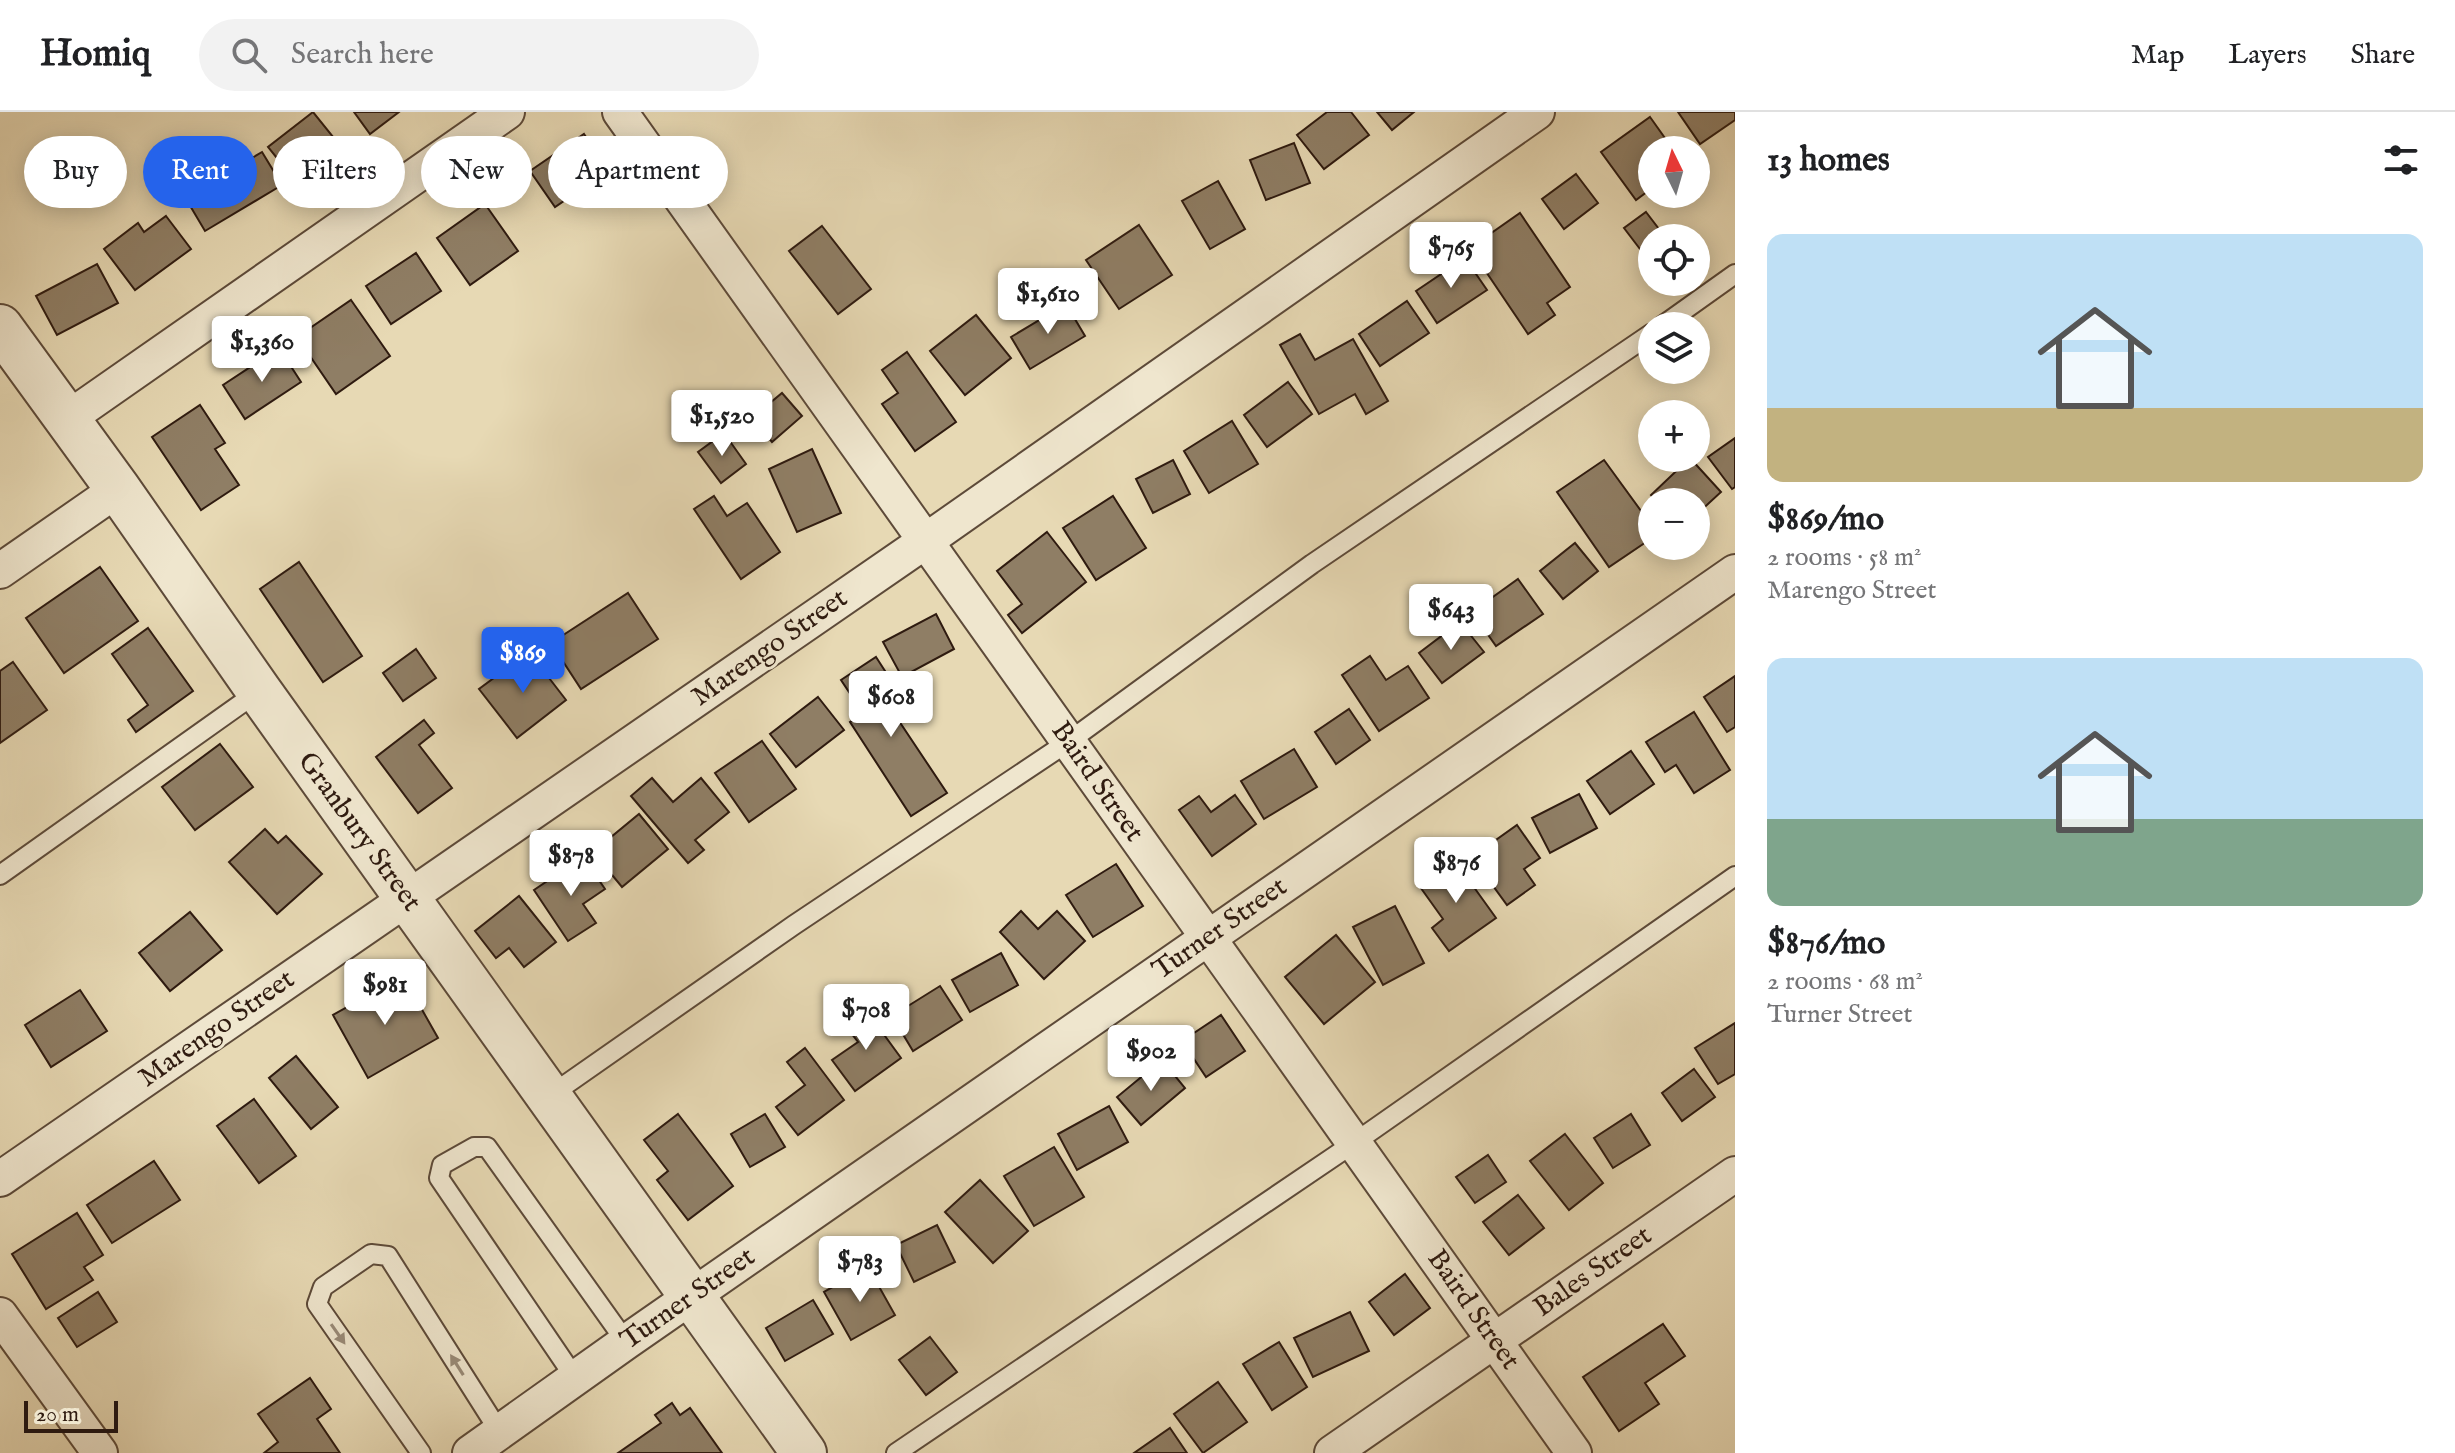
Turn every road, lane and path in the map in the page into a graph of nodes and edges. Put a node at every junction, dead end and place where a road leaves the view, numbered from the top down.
1 (507, 112) edge
2 (620, 112) edge
3 (1537, 112) edge
4 (1735, 274) edge
5 (1682, 312) edge
6 (0, 327) edge
7 (1638, 343) edge
8 (67, 419) junction
9 (118, 489) junction
10 (927, 540) junction
11 (0, 571) edge
12 (1735, 572) edge
13 (259, 691) junction
14 (1068, 742) junction
15 (0, 875) edge
16 (1735, 876) edge
17 (406, 898) junction
18 (1208, 937) junction
19 (548, 1097) junction
20 (1354, 1143) junction
21 (1735, 1174) edge
22 (0, 1179) edge
23 (691, 1296) junction
24 (0, 1315) edge
25 (1494, 1340) junction
26 (626, 1342) junction
27 (575, 1378) junction
28 (499, 1431) junction
29 (100, 1453) edge
30 (421, 1453) edge
31 (470, 1453) edge
32 (804, 1453) edge
33 (896, 1453) edge
34 (1332, 1453) edge
35 (1574, 1453) edge

1 - 8 street
2 - 10 street, Baird Street
3 - 10 street, Marengo Street
4 - 5 lane
6 - 8 street, Granbury Street
7 - 14 lane
8 - 9 street, Granbury Street
9 - 11 street
9 - 13 street, Granbury Street
10 - 14 street, Baird Street
10 - 17 street, Marengo Street
12 - 18 street, Turner Street
13 - 15 lane
13 - 17 street, Granbury Street
14 - 18 street, Baird Street
14 - 19 lane
16 - 20 lane
17 - 19 street, Granbury Street
17 - 22 street, Marengo Street
18 - 20 street, Baird Street
18 - 23 street, Turner Street
19 - 23 street, Granbury Street
20 - 25 street, Baird Street
20 - 33 lane
21 - 25 street, Bales Street
23 - 26 street, Turner Street
23 - 32 street, Granbury Street
24 - 29 street
25 - 34 street, Bales Street
25 - 35 street, Baird Street
26 - 27 street, Turner Street
26 - 27 lane
27 - 28 street, Turner Street
28 -> 30 lane
28 - 31 street, Turner Street

